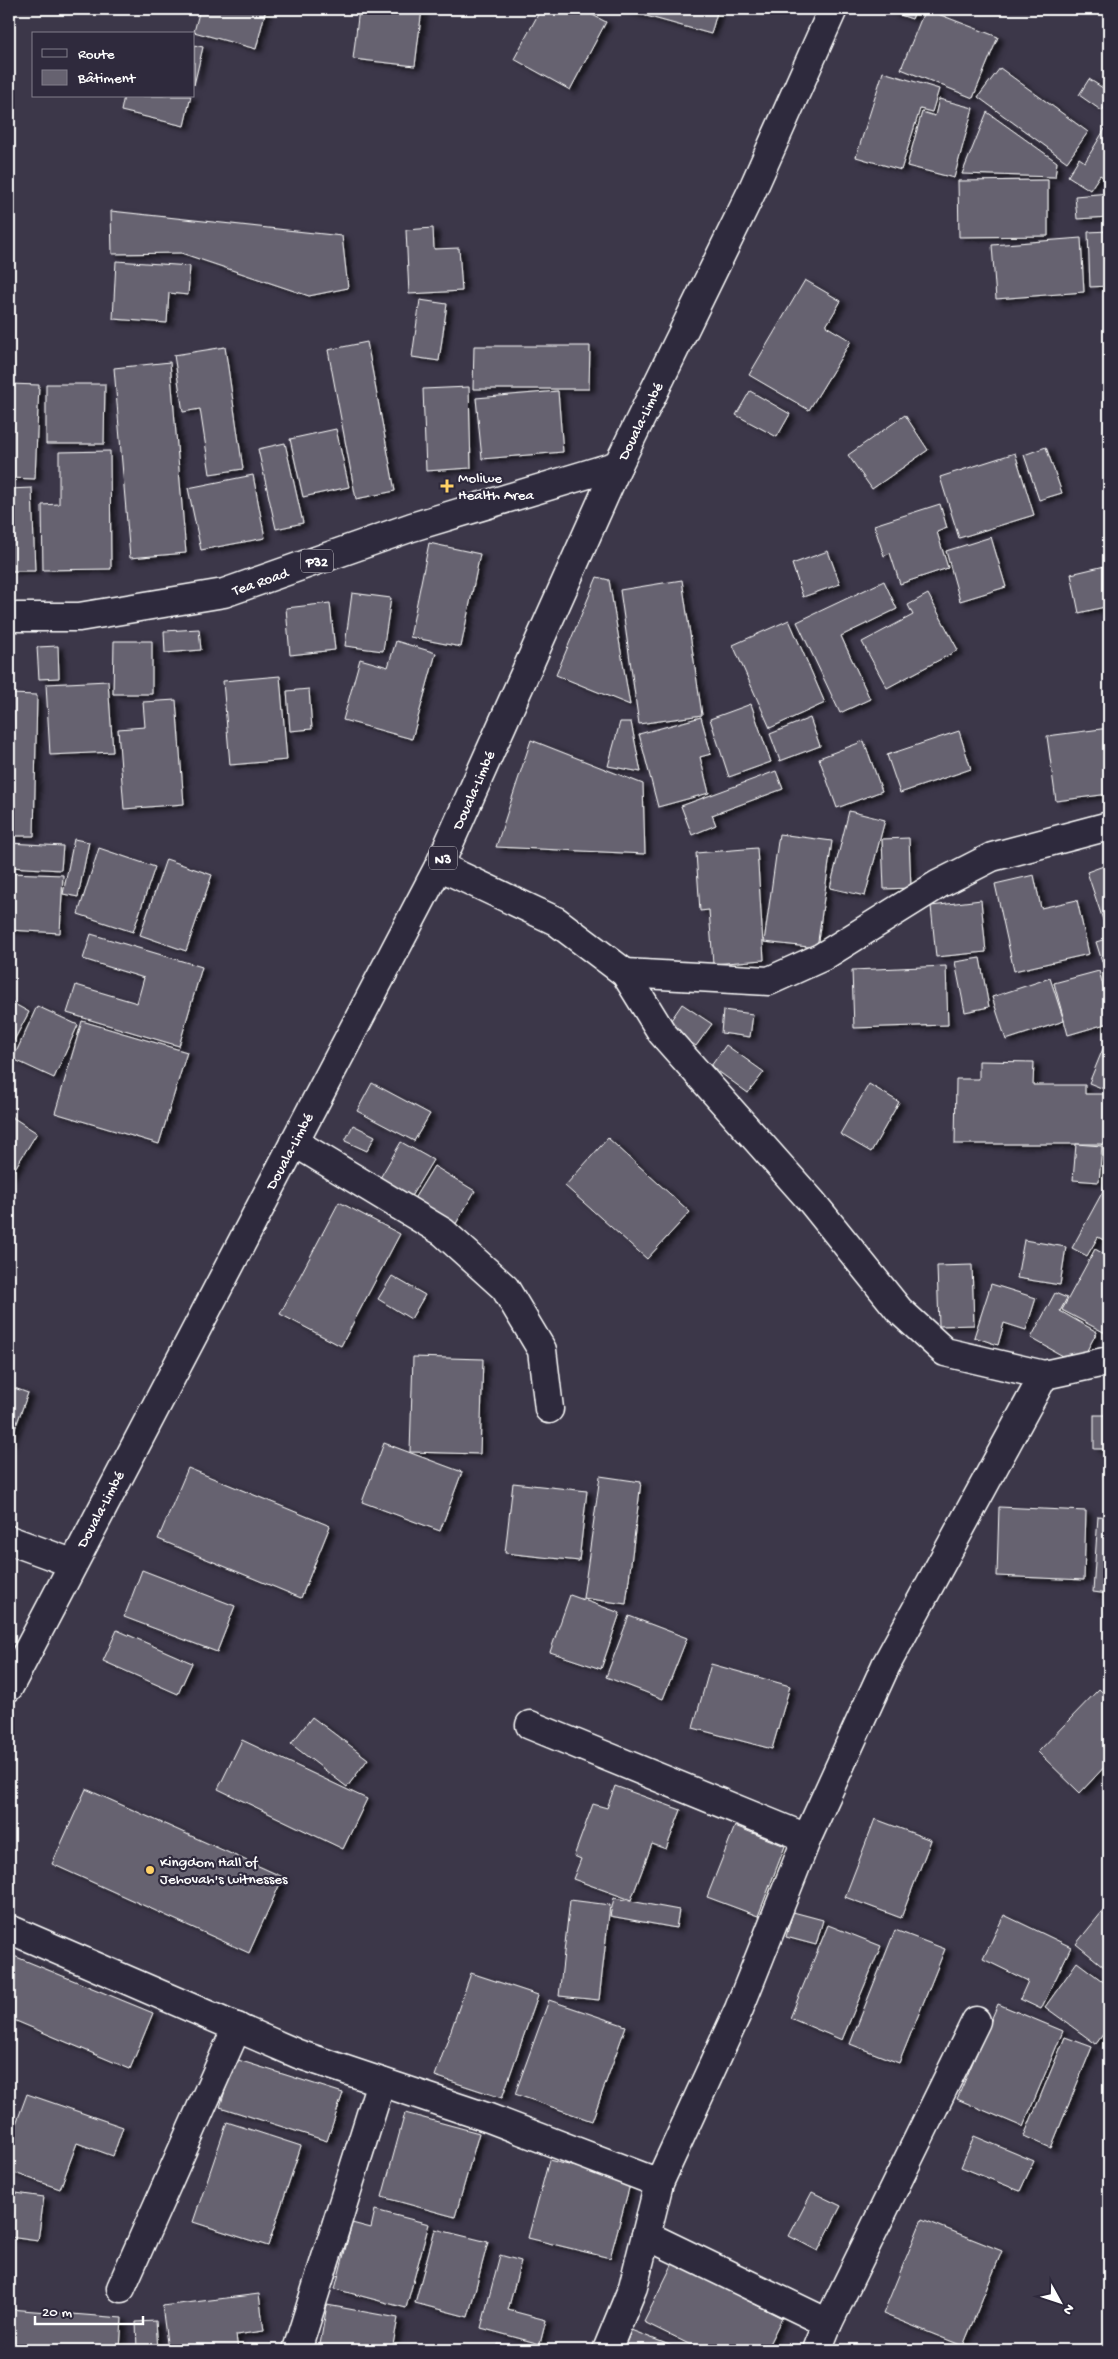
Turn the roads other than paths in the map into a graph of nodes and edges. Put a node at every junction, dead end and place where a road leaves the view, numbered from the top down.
1 (833, 9) edge
2 (618, 466) junction
3 (9, 617) edge
4 (1109, 826) edge
5 (439, 866) junction
6 (625, 973) junction
7 (294, 1142) junction
8 (1109, 1362) edge
9 (1044, 1375) junction
10 (549, 1409) dead end
11 (9, 1540) edge
12 (72, 1563) junction
13 (9, 1687) edge
14 (530, 1725) dead end
15 (806, 1838) junction
16 (9, 1929) edge
17 (976, 2021) dead end
18 (237, 2027) junction
19 (382, 2082) junction
20 (659, 2183) junction
21 (646, 2235) junction
22 (121, 2288) dead end
23 (828, 2323) junction
24 (297, 2350) edge
25 (607, 2350) edge
26 (817, 2350) edge

1 - 2 main road, Douala-Limbé / N3
2 - 3 main road, Tea Road / P32
2 - 5 main road, Douala-Limbé / N3
4 - 6 main road
5 - 6 main road
5 - 7 main road, Douala-Limbé / N3
6 - 9 main road
7 - 10 main road
7 - 12 main road, Douala-Limbé / N3
8 - 9 main road
9 - 15 main road
11 - 12 main road
12 - 13 main road, Douala-Limbé / N3
14 - 15 main road
15 - 20 main road
16 - 18 main road
17 - 23 main road
18 - 19 main road
18 - 22 main road
19 - 20 main road
19 - 24 main road
20 - 21 main road
21 - 23 main road
21 - 25 main road
23 - 26 main road

